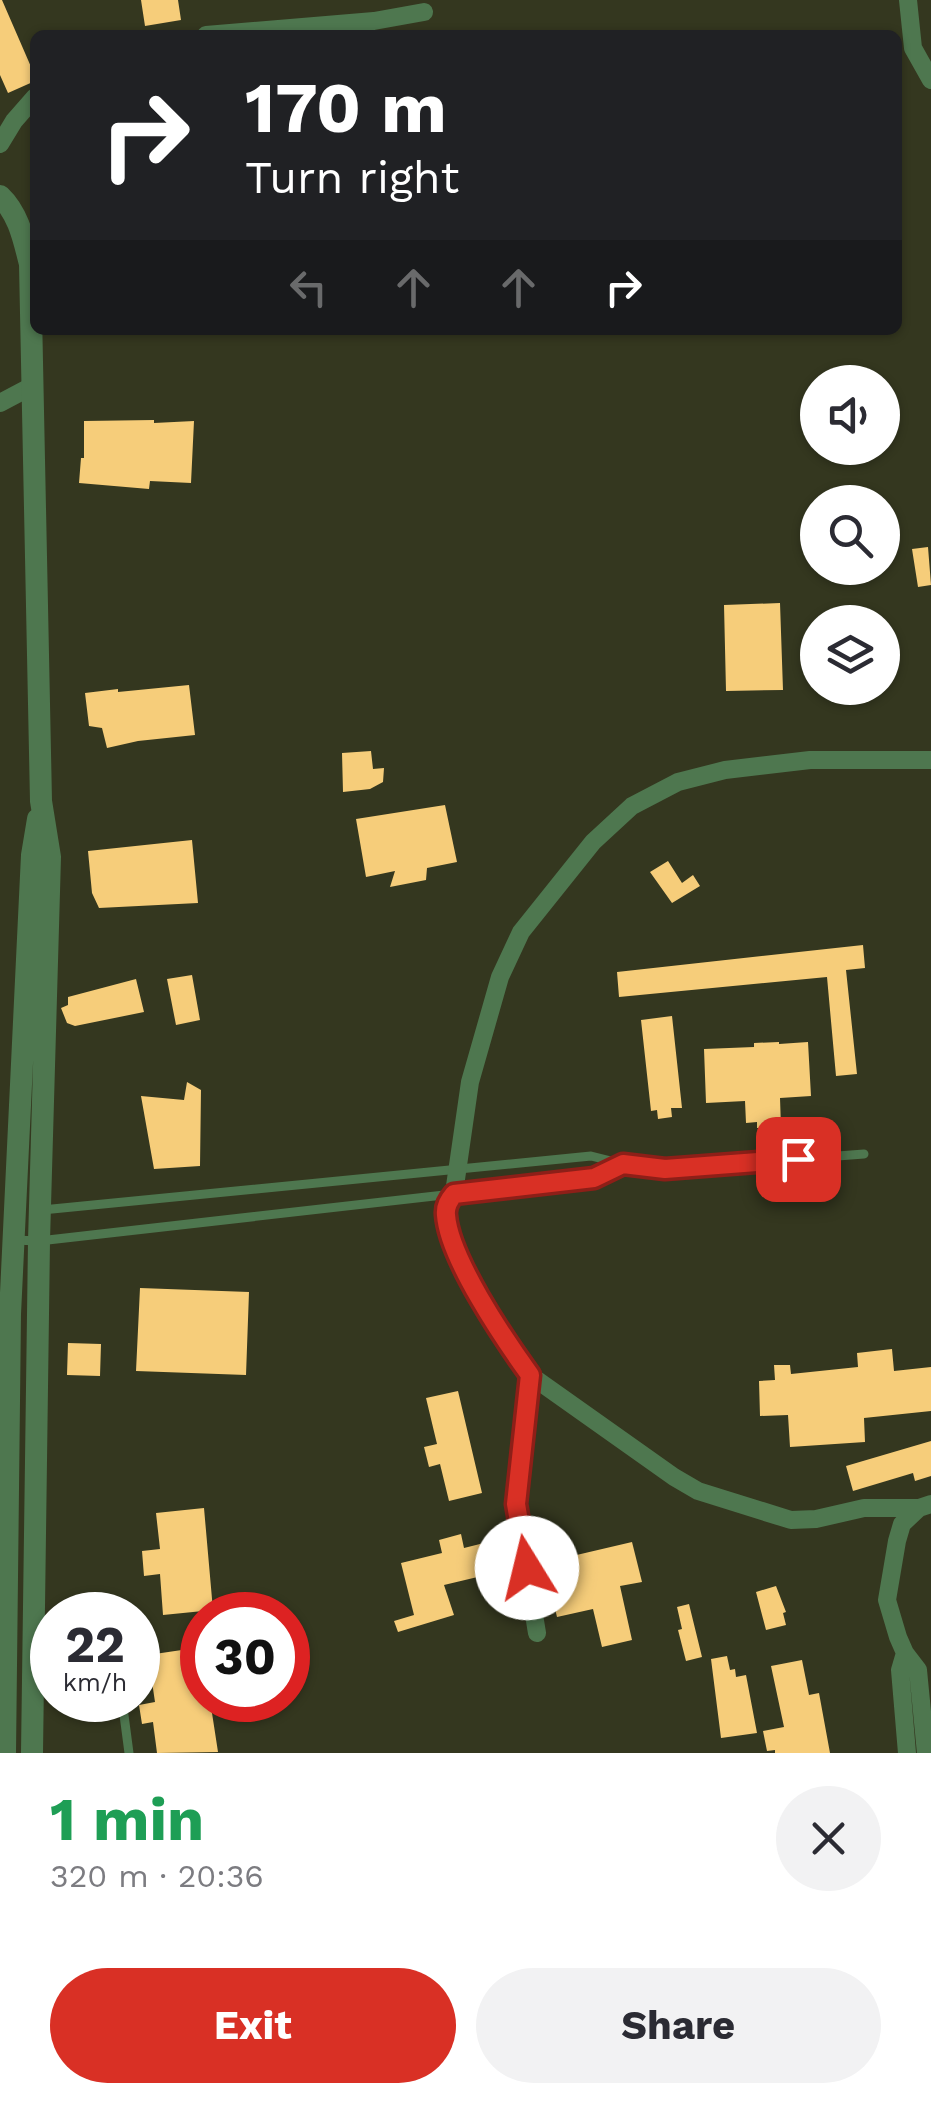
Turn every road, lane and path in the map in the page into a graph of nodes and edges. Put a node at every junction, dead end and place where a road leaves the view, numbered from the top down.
1 (908, 0) edge
2 (424, 12) dead end
3 (266, 30) edge
4 (931, 80) edge
5 (30, 102) edge
6 (0, 144) edge
7 (0, 196) edge
8 (30, 264) edge
9 (32, 335) edge
10 (34, 385) junction
11 (0, 403) edge
12 (931, 760) edge
13 (41, 801) junction
14 (864, 1154) dead end
15 (623, 1164) junction
16 (456, 1170) junction
17 (454, 1194) junction
18 (40, 1210) junction
19 (14, 1213) junction
20 (39, 1241) junction
21 (9, 1244) edge
22 (530, 1375) junction
23 (925, 1506) edge
24 (537, 1633) dead end
25 (905, 1653) junction
26 (124, 1722) edge
27 (4, 1753) edge
28 (32, 1753) edge
29 (128, 1753) edge
30 (907, 1753) edge
31 (926, 1753) edge

1 - 4 street
2 - 3 street
5 - 6 street
7 - 8 street
9 - 10 street
10 - 11 street
10 - 13 street
12 - 16 street
13 - 18 street
13 - 19 street
14 - 15 lane
15 - 16 lane
15 - 17 lane
16 - 17 street
16 - 18 lane
17 - 20 lane
17 - 22 street
18 - 19 lane
18 - 20 street
19 - 21 street
20 - 21 lane
20 - 28 street
21 - 27 street
22 - 23 street
22 - 24 street
23 - 25 street
25 - 30 street
25 - 31 street
26 - 29 lane

